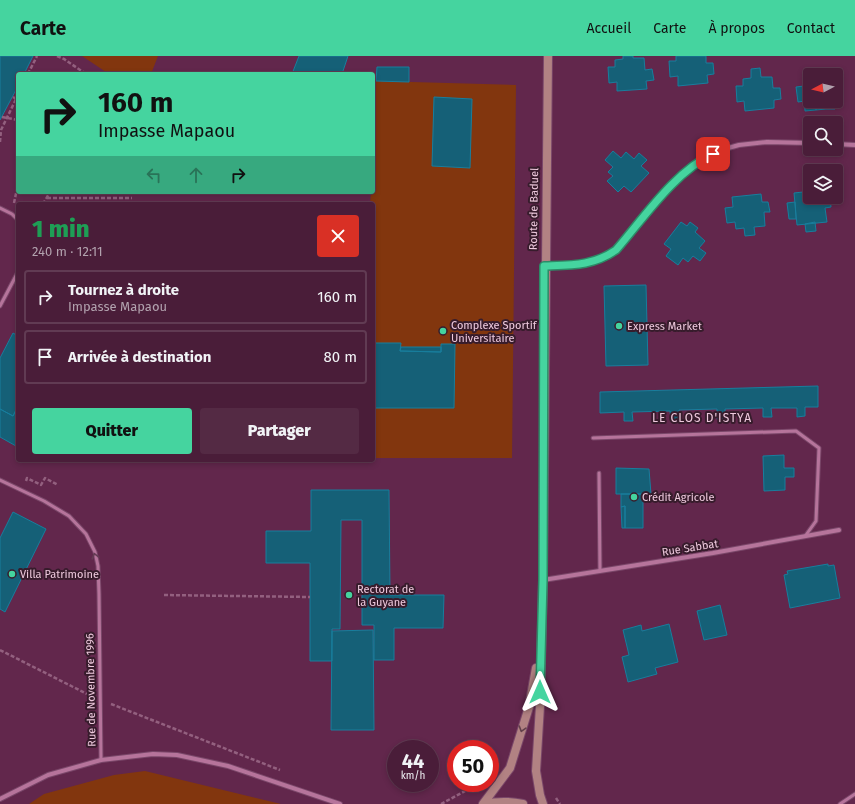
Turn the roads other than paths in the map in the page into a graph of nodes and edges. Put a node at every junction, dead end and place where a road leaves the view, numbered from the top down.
1 (548, 56) edge
2 (803, 143) edge
3 (843, 144) edge
4 (855, 145) edge
5 (0, 208) edge
6 (16, 218) edge
7 (544, 266) junction
8 (16, 276) edge
9 (0, 306) edge
10 (593, 438) dead end
11 (599, 473) dead end
12 (0, 480) edge
13 (839, 530) dead end
14 (806, 535) junction
15 (600, 572) junction
16 (543, 580) junction
17 (540, 650) junction
18 (101, 760) junction
19 (855, 794) edge
20 (0, 798) edge
21 (334, 803) edge
22 (340, 804) edge
23 (484, 804) edge
24 (523, 804) edge
25 (543, 804) edge
26 (840, 804) edge

1 - 7 main road, Route de Baduel
2 - 7 street
3 - 4 street
5 - 6 lane
7 - 16 main road, Route de Baduel
8 - 9 lane
10 - 14 lane
11 - 15 lane
18 -> 12 lane, Rue de Novembre 1996
13 - 14 street, Rue Sabbat
14 - 15 street, Rue Sabbat
15 - 16 street, Rue Sabbat
16 - 17 main road, Route de Baduel
17 -> 23 main road, Route de Baduel
17 - 25 main road, Route de Baduel
18 - 20 street
18 - 21 street, Rue de Novembre 1996
19 - 26 lane
21 - 22 street, Rue de Novembre 1996
23 - 24 main road

